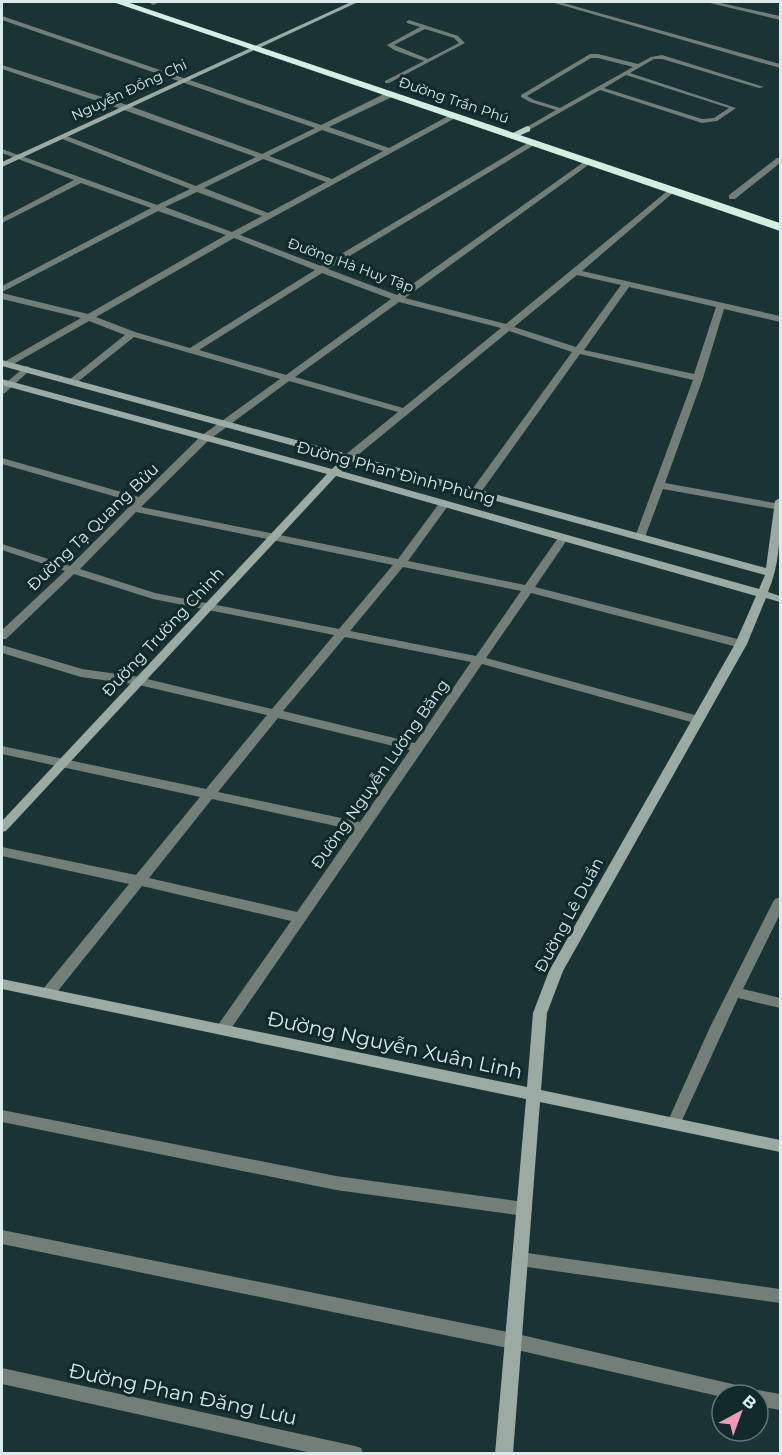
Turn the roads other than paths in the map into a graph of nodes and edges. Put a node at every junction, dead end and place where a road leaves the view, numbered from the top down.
1 (118, 2) edge
2 (153, 2) edge
3 (351, 2) edge
4 (554, 2) edge
5 (710, 2) edge
6 (750, 2) edge
7 (740, 9) junction
8 (2, 18) edge
9 (780, 18) edge
10 (409, 22) dead end
11 (424, 27) junction
12 (268, 41) junction
13 (254, 48) junction
14 (429, 61) junction
15 (637, 66) junction
16 (780, 66) edge
17 (2, 67) edge
18 (625, 73) junction
19 (181, 80) junction
20 (387, 82) junction
21 (762, 87) dead end
22 (598, 88) junction
23 (391, 94) junction
24 (124, 107) junction
25 (560, 110) junction
26 (455, 116) junction
27 (323, 128) junction
28 (526, 129) junction
29 (61, 136) junction
30 (512, 136) junction
31 (532, 142) junction
32 (2, 151) edge
33 (390, 151) junction
34 (262, 156) junction
35 (17, 157) junction
36 (780, 160) edge
37 (588, 161) junction
38 (2, 165) edge
39 (80, 180) junction
40 (333, 182) junction
41 (689, 183) dead end
42 (197, 189) junction
43 (671, 190) junction
44 (732, 197) dead end
45 (157, 208) junction
46 (269, 216) junction
47 (2, 222) edge
48 (780, 227) edge
49 (233, 236) junction
50 (322, 270) junction
51 (575, 272) junction
52 (626, 285) junction
53 (2, 289) edge
54 (2, 296) edge
55 (396, 298) junction
56 (721, 305) junction
57 (88, 317) junction
58 (780, 319) edge
59 (506, 327) junction
60 (132, 334) junction
61 (193, 350) junction
62 (578, 351) junction
63 (4, 363) edge
64 (26, 369) junction
65 (698, 378) junction
66 (285, 380) junction
67 (72, 382) junction
68 (4, 386) edge
69 (404, 411) junction
70 (225, 424) junction
71 (205, 438) junction
72 (350, 458) junction
73 (2, 460) edge
74 (335, 473) junction
75 (659, 485) junction
76 (475, 493) junction
77 (445, 503) junction
78 (780, 504) edge
79 (138, 505) junction
80 (564, 537) junction
81 (640, 537) junction
82 (273, 539) junction
83 (2, 547) edge
84 (400, 564) junction
85 (72, 570) junction
86 (771, 573) junction
87 (528, 590) junction
88 (764, 594) junction
89 (780, 599) edge
90 (210, 606) junction
91 (343, 633) junction
92 (2, 636) edge
93 (741, 644) junction
94 (2, 650) edge
95 (479, 660) junction
96 (139, 681) junction
97 (276, 712) junction
98 (698, 720) junction
99 (418, 748) junction
100 (2, 750) edge
101 (63, 763) junction
102 (211, 793) junction
103 (363, 827) junction
104 (2, 828) edge
105 (2, 852) edge
106 (140, 881) junction
107 (780, 902) edge
108 (300, 918) junction
109 (2, 984) edge
110 (734, 992) junction
111 (48, 993) junction
112 (780, 1004) edge
113 (223, 1029) junction
114 (533, 1094) junction
115 (2, 1116) edge
116 (674, 1123) junction
117 (780, 1146) edge
118 (524, 1209) junction
119 (2, 1237) edge
120 (520, 1259) junction
121 (780, 1296) edge
122 (513, 1341) junction
123 (2, 1376) edge
124 (710, 1387) edge
125 (355, 1454) edge
126 (504, 1454) edge

1 - 13 highway, Đường Trần Phú
2 - 12 highway, Đường Trần Phú
3 - 12 street, Nguyễn Đổng Chi
4 - 16 street
5 - 7 street
6 - 7 street
7 - 9 street
8 - 19 street
10 - 11 lane
11 - 14 lane
11 - 14 lane
12 - 13 street, Nguyễn Đổng Chi
12 - 20 highway, Đường Trần Phú
13 - 19 street, Nguyễn Đổng Chi
13 - 23 highway, Đường Trần Phú
14 - 20 lane
15 - 18 lane
15 - 21 lane
15 - 25 lane
17 - 24 street
18 - 22 lane
18 - 22 lane
19 - 24 street, Nguyễn Đổng Chi
19 - 27 street
20 - 28 highway, Đường Trần Phú
22 - 25 lane
23 - 26 highway, Đường Trần Phú
23 - 27 street
24 - 29 street, Nguyễn Đổng Chi
24 - 34 street
25 - 28 lane
26 - 30 highway, Đường Trần Phú
26 - 33 street
27 - 33 street
27 - 34 street
28 - 30 main road
28 - 41 highway, Đường Trần Phú
29 - 35 street, Nguyễn Đổng Chi
29 - 42 street
30 - 31 highway, Đường Trần Phú
31 - 37 highway, Đường Trần Phú
31 - 50 street
32 - 35 street, Đường Hà Huy Tập
33 - 40 street
34 - 40 street
34 - 42 street
35 - 38 street, Nguyễn Đổng Chi
35 - 39 street, Đường Hà Huy Tập
36 - 44 street
37 - 43 highway, Đường Trần Phú
37 - 55 street, Đường Tạ Quang Bửu
39 - 45 street, Đường Hà Huy Tập
39 - 47 street
40 - 46 street
42 - 45 street
42 - 46 street
43 - 48 highway, Đường Trần Phú
43 - 51 street
45 - 49 street, Đường Hà Huy Tập
45 - 53 street
46 - 49 street
49 - 50 street, Đường Hà Huy Tập
49 - 57 street
50 - 55 street, Đường Hà Huy Tập
50 - 61 street
51 - 52 street
51 - 59 street
52 - 56 street
52 - 62 street
54 - 57 street
55 - 59 street, Đường Hà Huy Tập
55 - 66 street, Đường Tạ Quang Bửu
56 - 58 street
56 - 65 street
57 - 60 street
57 - 63 street
59 - 62 street, Đường Hà Huy Tập
59 - 69 street
60 - 61 street
60 - 67 street
61 - 66 street
62 - 65 street, Đường Hà Huy Tập
62 - 76 street
63 - 64 street, Đường Phan Đình Phùng
64 - 67 street, Đường Phan Đình Phùng
64 - 68 street
65 - 75 street
66 - 69 street
66 - 70 street, Đường Tạ Quang Bửu
67 - 70 street, Đường Phan Đình Phùng
68 - 71 street, Đường Phan Đình Phùng
69 - 72 street
70 - 71 street, Đường Tạ Quang Bửu
70 - 72 street, Đường Phan Đình Phùng
71 - 74 street, Đường Phan Đình Phùng
71 - 79 street, Đường Tạ Quang Bửu
72 - 74 street, Đường Trường Chinh
72 - 76 street, Đường Phan Đình Phùng
73 - 79 street
74 - 77 street, Đường Phan Đình Phùng
74 - 82 street, Đường Trường Chinh
75 - 78 street
75 - 81 street
76 - 81 street, Đường Phan Đình Phùng
77 - 80 street, Đường Phan Đình Phùng
77 - 84 street
78 - 86 street, Đường Lê Duẩn
79 - 82 street
79 - 85 street, Đường Tạ Quang Bửu
80 - 87 street, Đường Nguyễn Lương Băng
80 - 88 street, Đường Phan Đình Phùng
81 - 86 street, Đường Phan Đình Phùng
82 - 84 street
82 - 90 street, Đường Trường Chinh
83 - 85 street
84 - 87 street
84 - 91 street
85 - 90 street
85 - 92 street, Đường Tạ Quang Bửu
86 - 88 street, Đường Lê Duẩn
87 - 93 street
87 - 95 street, Đường Nguyễn Lương Băng
88 - 89 street, Đường Phan Đình Phùng
88 - 93 street, Đường Lê Duẩn
90 - 91 street
90 - 96 street, Đường Trường Chinh
91 - 95 street
91 - 97 street
93 - 98 street, Đường Lê Duẩn
94 - 96 street
95 - 98 street
95 - 99 street, Đường Nguyễn Lương Băng
96 - 97 street
96 - 101 street, Đường Trường Chinh
97 - 99 street
97 - 102 street
98 - 114 street, Đường Lê Duẩn
99 - 103 street, Đường Nguyễn Lương Băng
100 - 101 street
101 - 102 street
101 - 104 street, Đường Trường Chinh
102 - 103 street
102 - 106 street
103 - 108 street, Đường Nguyễn Lương Băng
105 - 106 street
106 - 108 street
106 - 111 street
107 - 110 street
108 - 113 street, Đường Nguyễn Lương Băng
109 - 111 street, Đường Nguyễn Xuân Linh
110 - 112 street
110 - 116 street
111 - 113 street, Đường Nguyễn Xuân Linh
113 - 114 street, Đường Nguyễn Xuân Linh
114 - 116 street, Đường Nguyễn Xuân Linh
114 - 118 street, Đường Lê Duẩn
115 - 118 street
116 - 117 street, Đường Nguyễn Xuân Linh
118 - 120 street, Đường Lê Duẩn
119 - 122 street
120 - 121 street
120 - 122 street, Đường Lê Duẩn
122 - 124 street
122 - 126 street, Đường Lê Duẩn
123 - 125 street, Đường Phan Đăng Lưu

